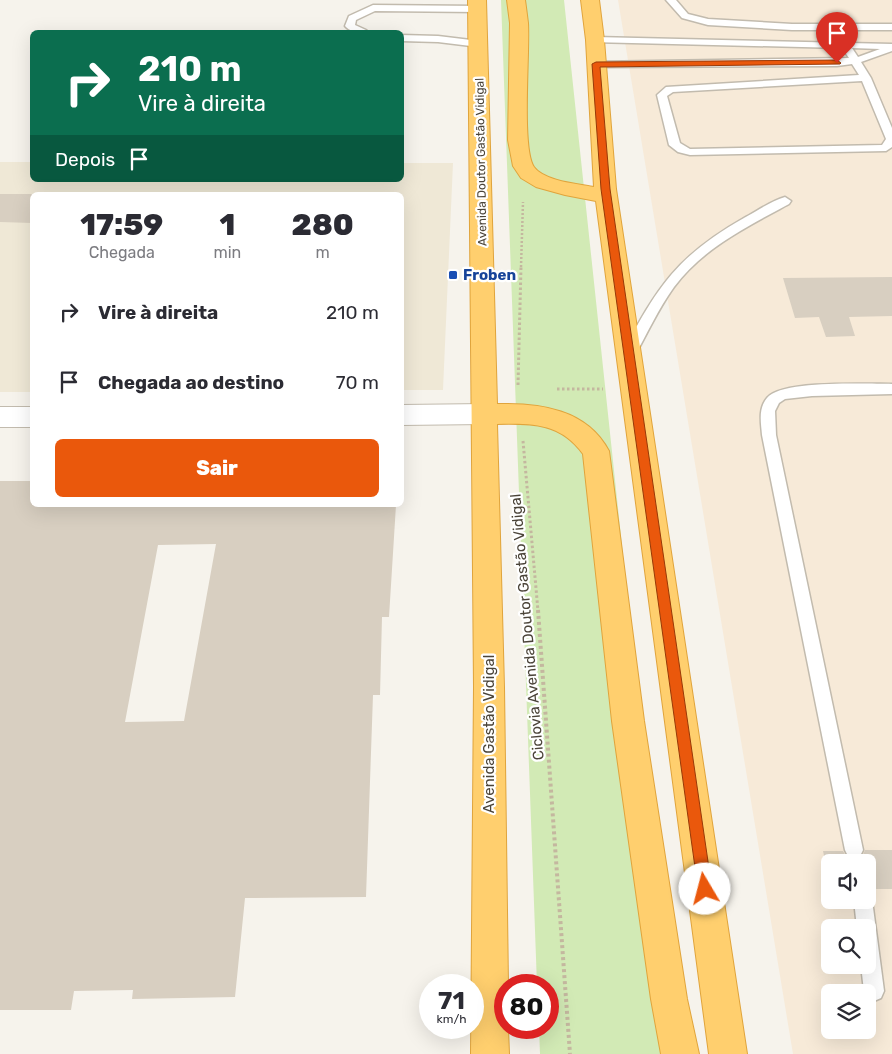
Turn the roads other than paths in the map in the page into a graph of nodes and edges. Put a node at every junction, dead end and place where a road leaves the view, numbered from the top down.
1 (516, 0) edge
2 (590, 0) edge
3 (671, 0) edge
4 (478, 4) edge
5 (892, 27) edge
6 (359, 30) edge
7 (404, 38) edge
8 (479, 44) junction
9 (846, 46) junction
10 (892, 46) edge
11 (596, 52) junction
12 (856, 61) junction
13 (866, 78) junction
14 (606, 196) junction
15 (785, 201) dead end
16 (629, 354) junction
17 (892, 389) edge
18 (485, 414) junction
19 (404, 415) edge
20 (0, 417) edge
21 (30, 417) edge
22 (854, 850) dead end
23 (490, 1054) edge
24 (680, 1054) edge
25 (728, 1054) edge

1 - 14 highway
2 - 11 highway
3 - 5 lane
4 - 6 lane
4 - 8 highway, Avenida Doutor Gastão Vidigal
7 - 8 lane
8 - 18 highway, Avenida Doutor Gastão Vidigal
9 - 10 lane
9 - 11 lane
9 - 12 lane
10 - 12 lane
11 - 12 lane
11 - 14 highway
12 - 13 lane
13 - 13 lane
14 - 16 highway
15 - 16 lane
16 - 25 highway
17 - 22 lane
18 - 19 street
18 - 23 highway, Avenida Gastão Vidigal
18 - 24 highway
20 - 21 street

